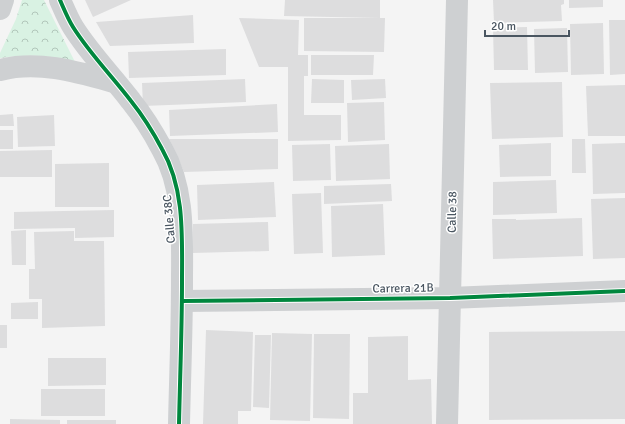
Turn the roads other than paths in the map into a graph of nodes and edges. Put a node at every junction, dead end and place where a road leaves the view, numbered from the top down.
1 (3, 0) edge
2 (60, 0) edge
3 (457, 0) edge
4 (0, 9) edge
5 (0, 70) edge
6 (114, 82) junction
7 (625, 291) edge
8 (450, 298) junction
9 (182, 301) junction
10 (179, 424) edge
11 (447, 424) edge

1 - 4 street
2 - 6 street, Calle 38C
3 - 8 street, Calle 38
5 - 6 street
6 - 9 street, Calle 38C
7 - 8 street, Carrera 21B
8 - 9 street, Carrera 21B
8 - 11 street, Calle 38
9 - 10 street, Calle 38C

